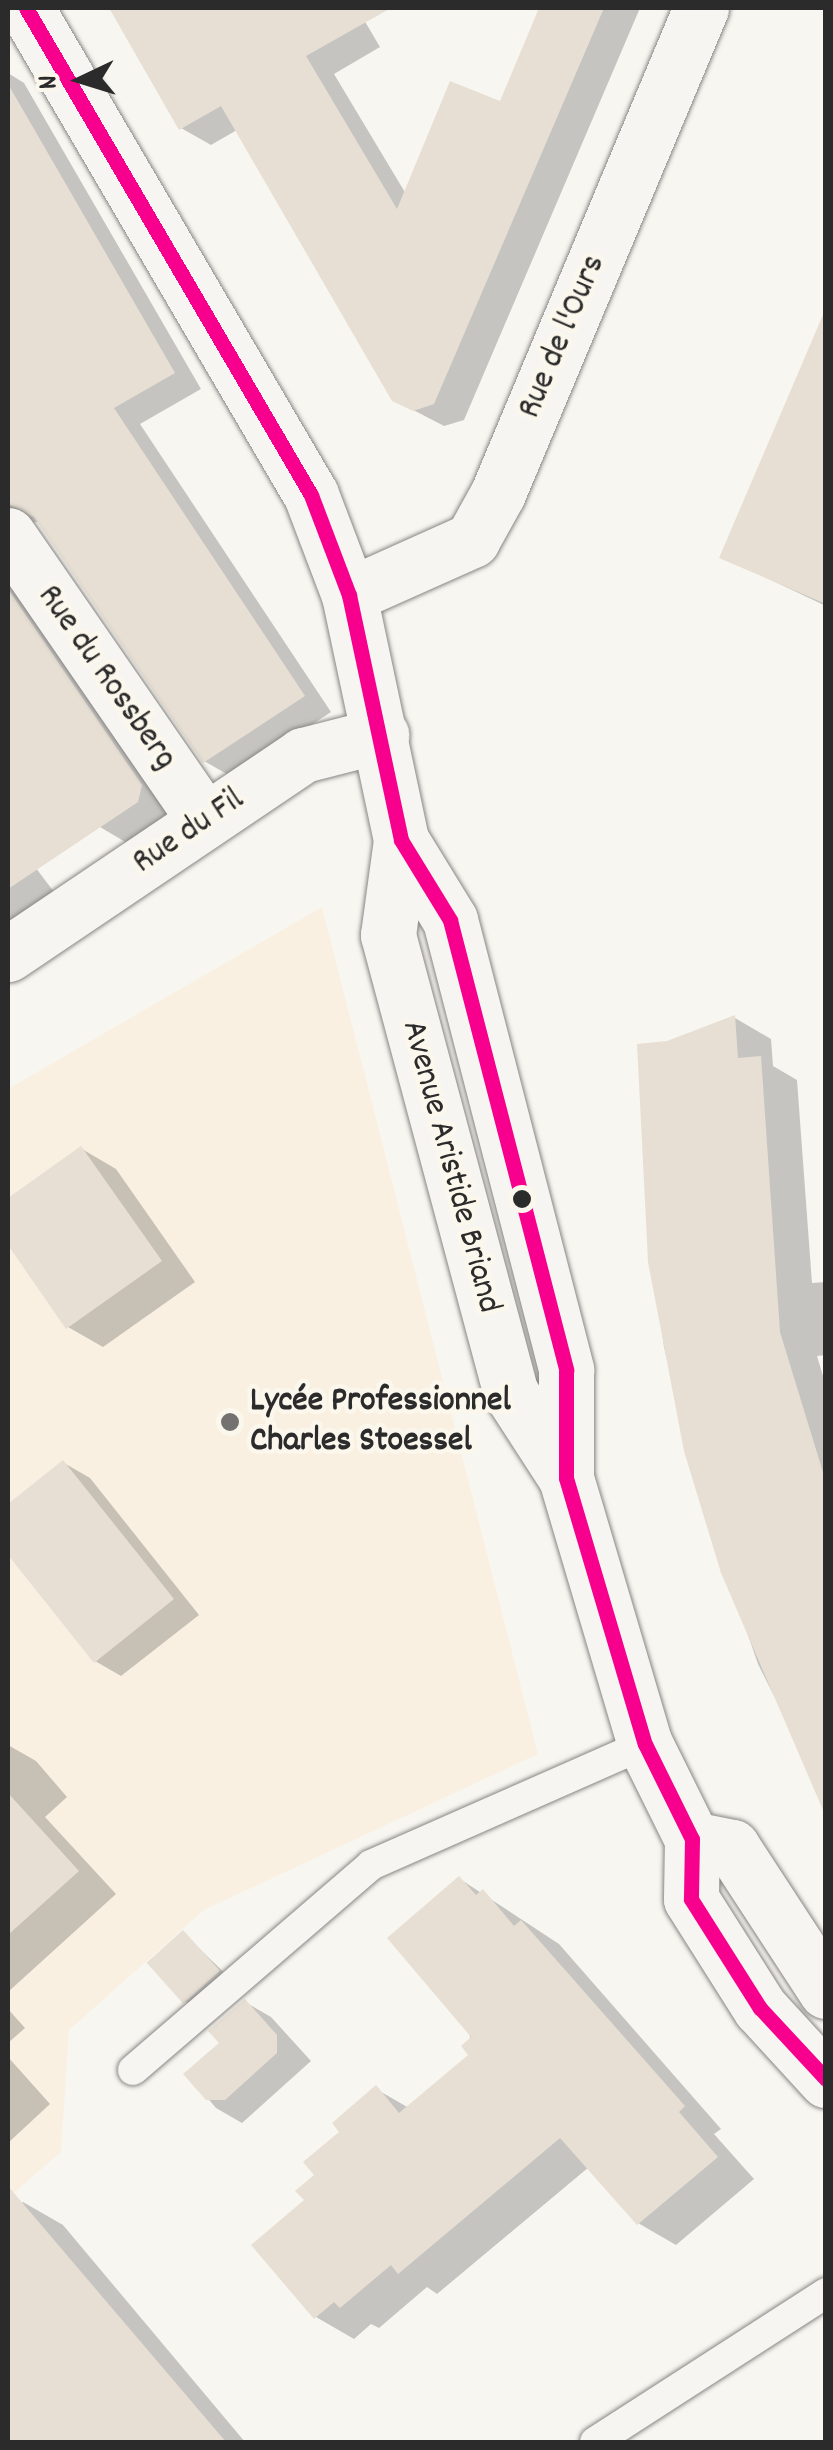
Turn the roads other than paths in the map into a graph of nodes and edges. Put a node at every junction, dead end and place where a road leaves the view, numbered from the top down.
1 (26, 8) edge
2 (701, 8) edge
3 (8, 535) edge
4 (349, 595) junction
5 (382, 735) junction
6 (204, 821) junction
7 (8, 954) edge
8 (645, 1744) junction
9 (692, 1839) junction
10 (826, 1991) edge
11 (133, 2070) dead end
12 (826, 2080) edge
13 (826, 2294) edge
14 (595, 2442) edge

1 - 4 main road, Avenue Aristide Briand
2 - 4 main road, Rue de l'Ours
3 - 6 main road, Rue du Rossberg
4 - 5 main road, Avenue Aristide Briand
5 - 6 main road, Rue du Fil
5 - 8 main road, Avenue Aristide Briand
6 - 7 main road, Rue du Fil
8 - 9 main road, Avenue Aristide Briand
8 - 11 lane
9 - 10 main road
9 - 12 main road, Avenue Aristide Briand
13 - 14 lane

